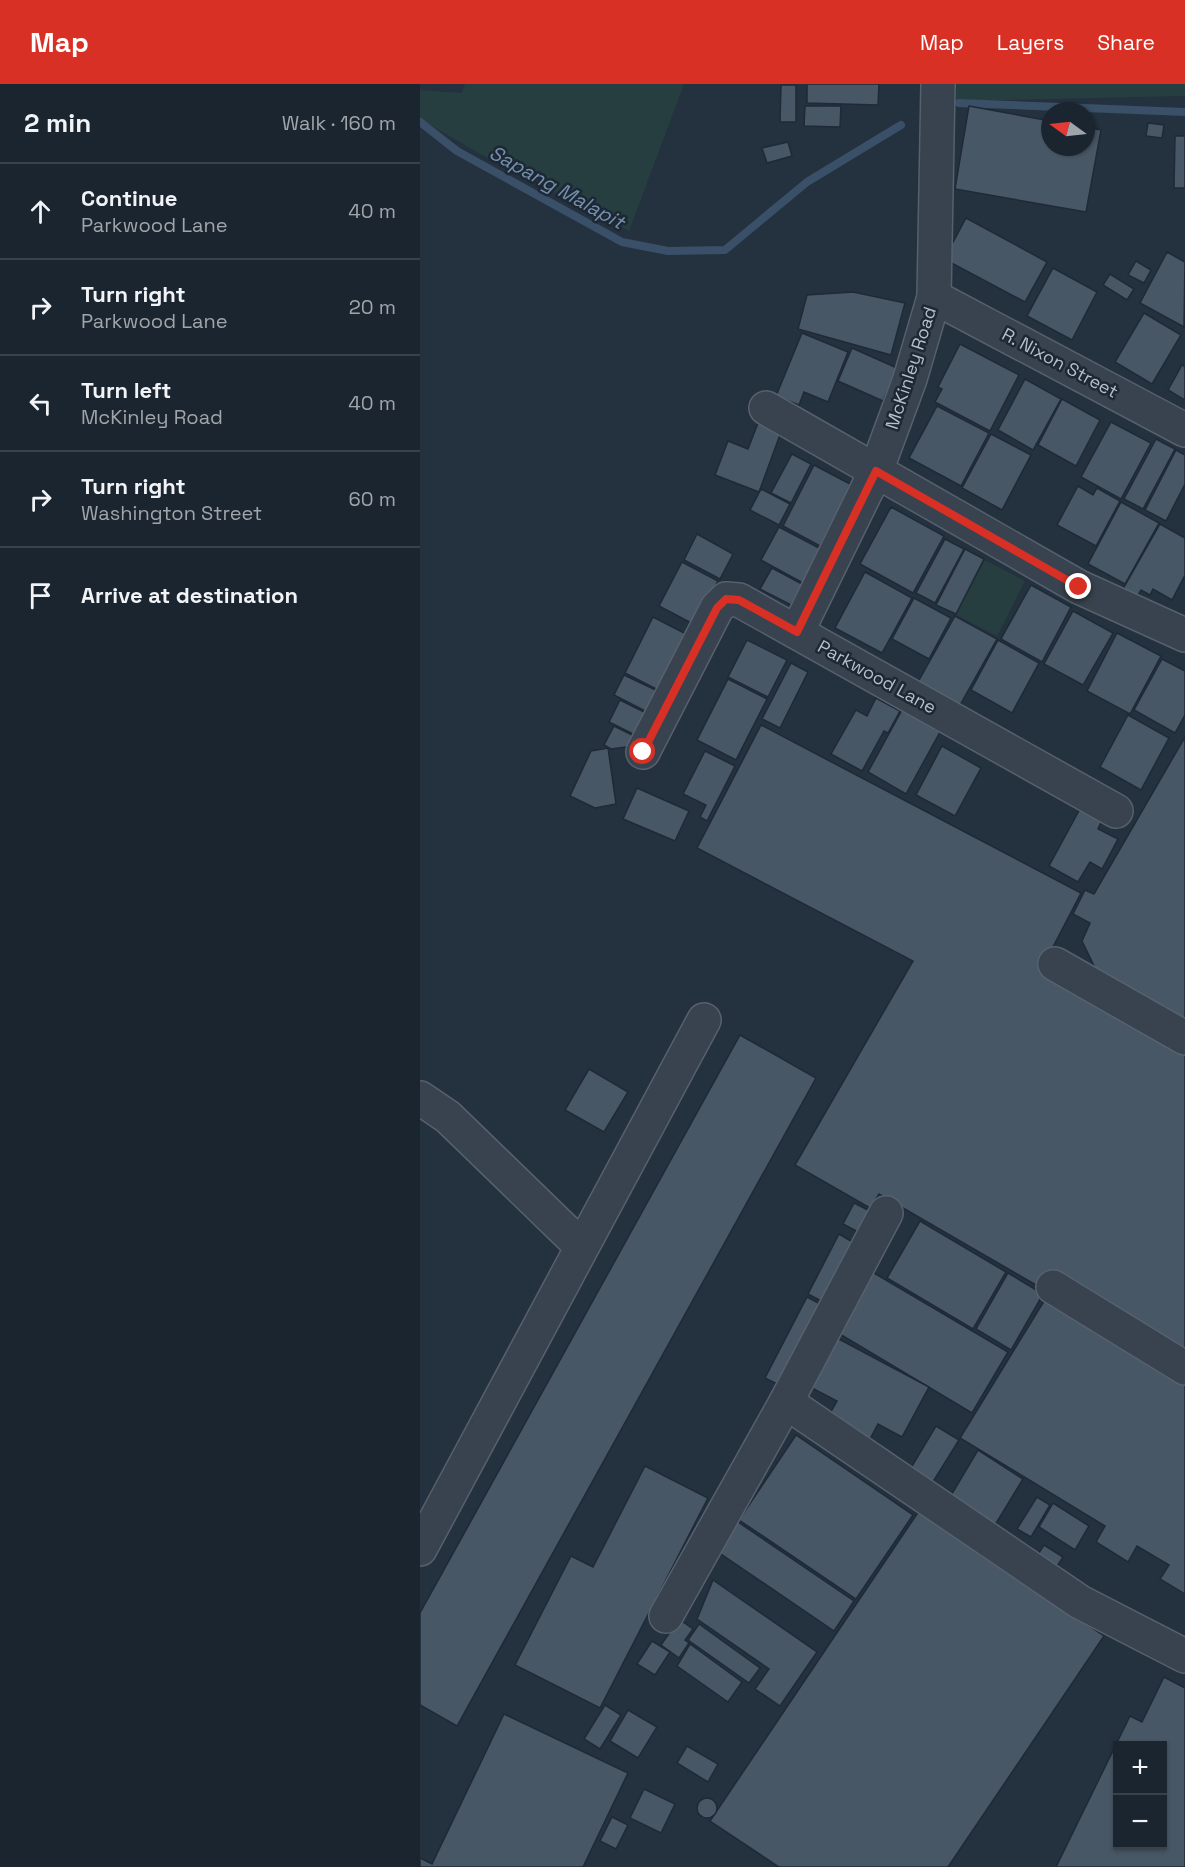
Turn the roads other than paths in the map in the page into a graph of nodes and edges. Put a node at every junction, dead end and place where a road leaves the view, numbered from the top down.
1 (938, 84) edge
2 (934, 297) junction
3 (766, 408) dead end
4 (1185, 430) edge
5 (876, 471) junction
6 (797, 632) junction
7 (1185, 635) edge
8 (643, 752) dead end
9 (1116, 811) dead end
10 (1055, 964) dead end
11 (704, 1020) dead end
12 (1185, 1038) edge
13 (420, 1098) edge
14 (886, 1214) dead end
15 (581, 1246) junction
16 (1053, 1287) dead end
17 (1185, 1368) edge
18 (786, 1402) junction
19 (420, 1549) edge
20 (666, 1616) dead end
21 (1185, 1656) edge

1 - 2 street, McKinley Road
2 - 4 street, R. Nixon Street
2 - 5 street, McKinley Road
3 - 5 street
5 - 6 street, McKinley Road
5 - 7 street
6 - 8 street, Parkwood Lane
6 - 9 street, Parkwood Lane
10 - 12 street
11 - 15 street
13 - 15 street
14 - 18 street
15 - 19 street
16 - 17 street
18 - 20 street
18 - 21 street

